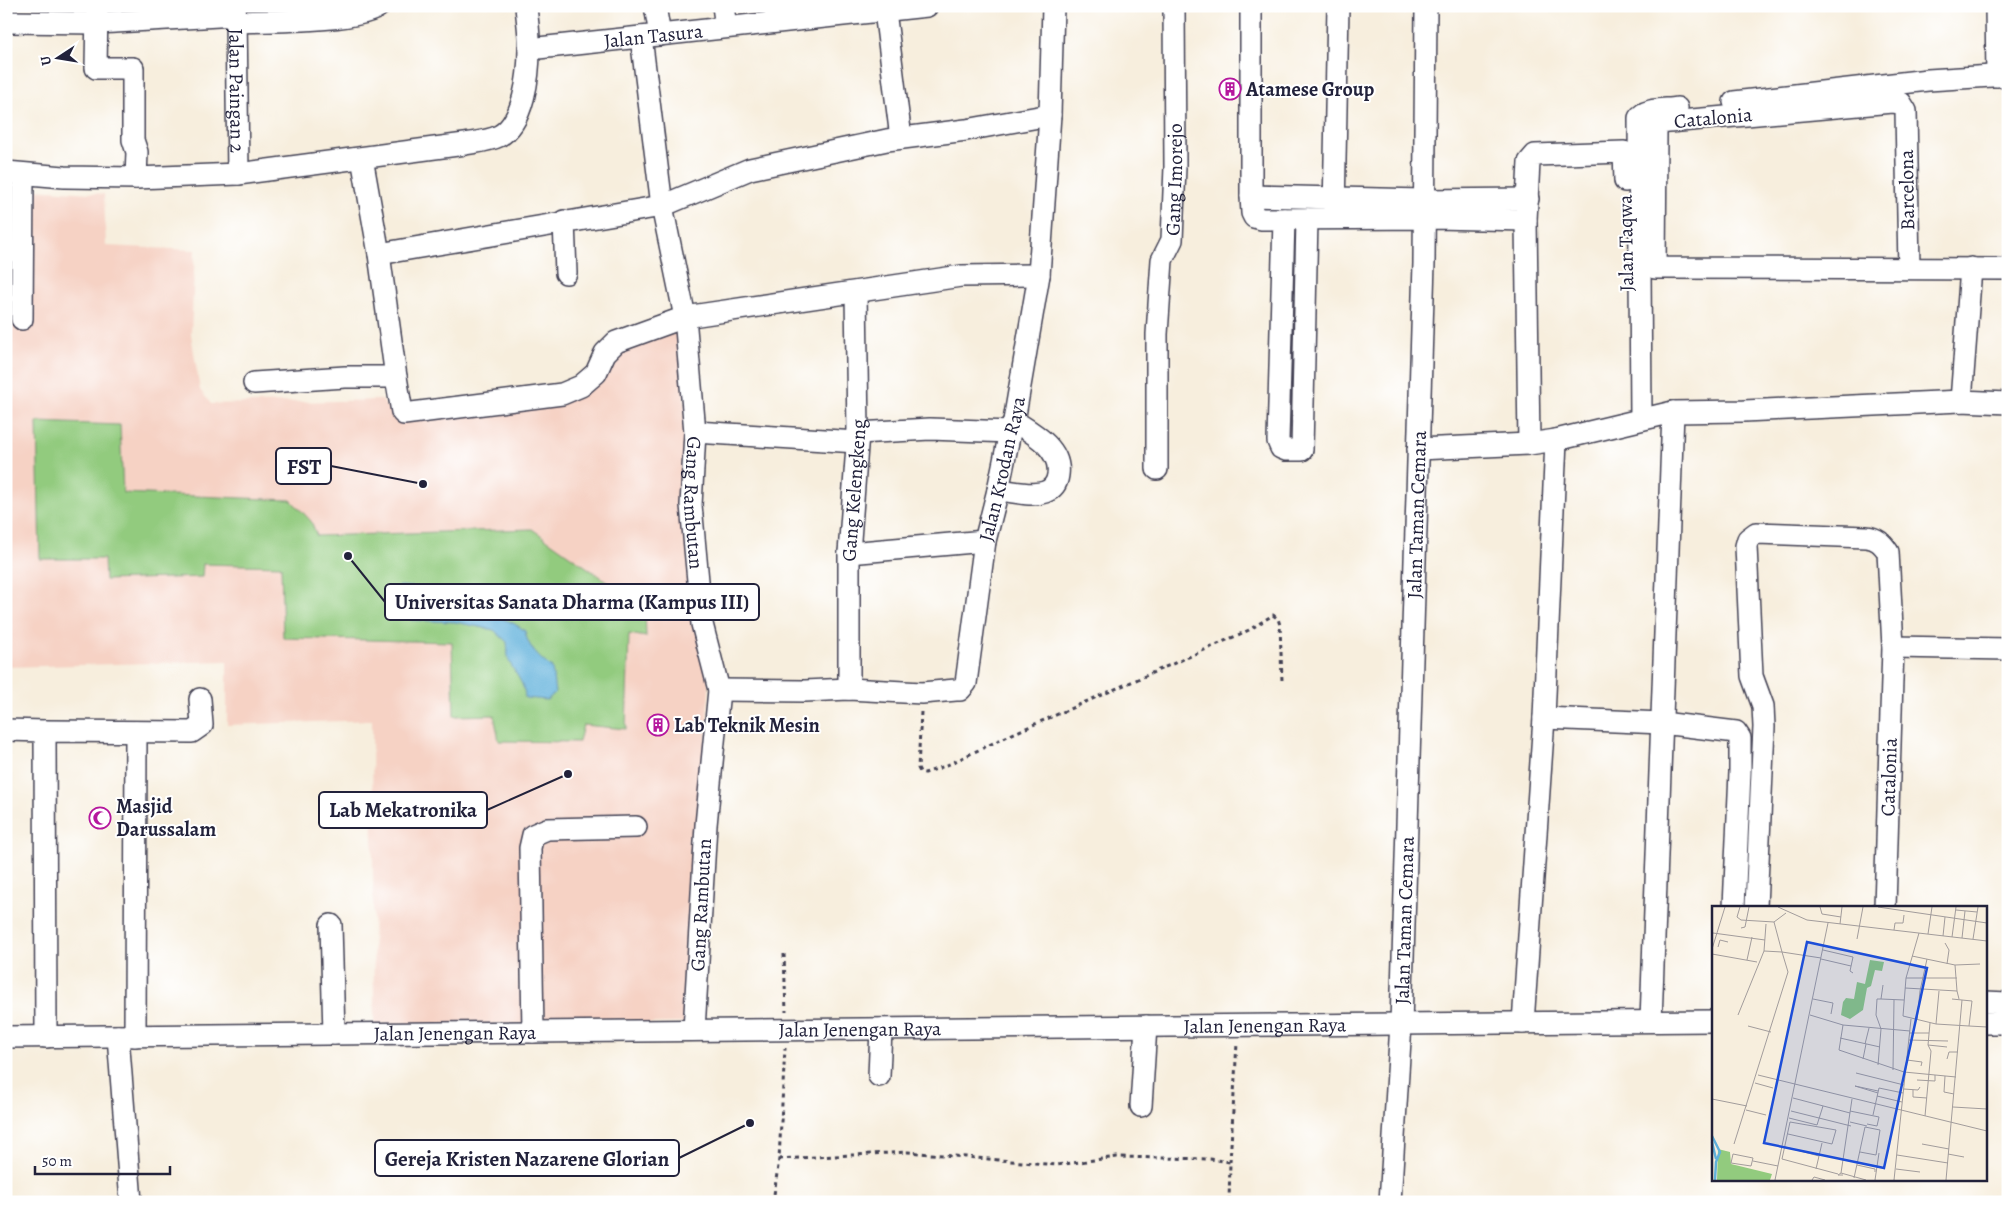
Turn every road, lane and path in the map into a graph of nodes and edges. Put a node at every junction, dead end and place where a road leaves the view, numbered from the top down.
1 (379, 6) edge
2 (526, 6) edge
3 (655, 6) edge
4 (723, 6) edge
5 (926, 6) edge
6 (1052, 6) edge
7 (1174, 6) edge
8 (1251, 6) edge
9 (1338, 6) edge
10 (1426, 6) edge
11 (1996, 6) edge
12 (829, 11) edge
13 (885, 11) junction
14 (97, 15) edge
15 (235, 15) edge
16 (6, 22) edge
17 (726, 27) junction
18 (651, 36) junction
19 (529, 48) junction
20 (2003, 75) edge
21 (1906, 111) joint
22 (1050, 115) junction
23 (901, 138) junction
24 (362, 158) junction
25 (15, 173) edge
26 (238, 174) junction
27 (136, 178) junction
28 (1251, 196) junction
29 (1334, 198) junction
30 (1528, 199) junction
31 (662, 206) junction
32 (1424, 209) junction
33 (1284, 219) junction
34 (1306, 219) junction
35 (1334, 219) junction
36 (1526, 220) junction
37 (564, 221) junction
38 (378, 254) junction
39 (1909, 268) junction
40 (1971, 268) junction
41 (2008, 269) edge
42 (566, 273) dead end
43 (1039, 274) junction
44 (856, 293) junction
45 (1282, 293) junction
46 (1305, 294) junction
47 (685, 317) junction
48 (22, 319) dead end
49 (1280, 360) junction
50 (1303, 362) junction
51 (396, 377) junction
52 (254, 383) dead end
53 (1962, 400) junction
54 (2008, 403) edge
55 (1673, 412) junction
56 (1635, 421) junction
57 (1012, 426) junction
58 (694, 432) junction
59 (858, 438) junction
60 (1556, 440) junction
61 (1529, 444) junction
62 (1418, 449) junction
63 (1157, 469) dead end
64 (998, 490) junction
65 (985, 541) junction
66 (849, 553) junction
67 (1893, 647) junction
68 (2008, 649) edge
69 (1282, 681) dead end
70 (849, 688) junction
71 (719, 690) junction
72 (922, 693) junction
73 (200, 699) dead end
74 (1544, 718) junction
75 (1662, 723) junction
76 (6, 730) edge
77 (45, 731) junction
78 (136, 732) junction
79 (636, 827) dead end
80 (1734, 906) edge
81 (1756, 906) edge
82 (1886, 906) edge
83 (331, 925) dead end
84 (784, 954) dead end
85 (1986, 1002) edge
86 (2008, 1003) edge
87 (1651, 1021) junction
88 (1712, 1021) edge
89 (1523, 1023) junction
90 (1986, 1023) edge
91 (2008, 1023) edge
92 (1401, 1024) junction
93 (1238, 1025) junction
94 (1146, 1026) junction
95 (881, 1029) junction
96 (694, 1030) junction
97 (786, 1030) junction
98 (533, 1032) junction
99 (334, 1034) junction
100 (127, 1036) junction
101 (6, 1037) edge
102 (46, 1037) junction
103 (880, 1076) dead end
104 (1141, 1106) dead end
105 (779, 1159) junction
106 (1230, 1162) junction
107 (130, 1202) edge
108 (773, 1202) edge
109 (1229, 1202) edge
110 (1390, 1202) edge

1 - 15 street
2 - 19 street
3 - 18 street, Gang Rambutan
4 - 17 street
5 - 13 street, Jalan Tasura
6 - 22 street, Jalan Krodan Raya
7 - 63 street, Gang Imorejo
8 - 28 street
9 - 29 street
10 - 32 street, Jalan Taman Cemara
11 - 20 street
12 - 13 street, Jalan Tasura
12 - 17 street, Jalan Tasura
13 - 23 street
14 - 15 street
14 - 16 street
14 - 27 street
15 - 26 street, Jalan Paingan 2
17 - 18 street, Jalan Tasura
18 - 19 street, Jalan Tasura
18 - 31 street, Gang Rambutan
19 - 24 street
20 - 56 street
21 - 39 street, Barcelona
21 - 39 street, Catalonia
22 - 23 street
22 - 43 street, Jalan Krodan Raya
23 - 31 street
24 - 26 street
24 - 38 street
25 - 27 street
25 - 48 street
26 - 27 street
28 - 29 street
28 - 33 street
29 - 32 street
29 - 35 street
30 - 32 street
30 - 36 street
30 - 56 street, Jalan Taqwa
31 - 37 street
31 - 47 street, Gang Rambutan
32 - 35 street
32 - 36 street
32 - 62 street, Jalan Taman Cemara
33 - 34 street
33 - 45 street
34 - 35 street
34 - 46 street
36 - 61 street
37 - 38 street
37 - 42 street
38 - 51 street
39 - 40 street
40 - 41 street
40 - 53 street
43 - 44 street
43 - 57 street, Jalan Krodan Raya
44 - 47 street
44 - 59 street, Gang Kelengkeng
45 - 46 street
45 - 49 street
46 - 50 street
47 - 51 street
47 - 58 street, Gang Rambutan
49 - 50 street
49 - 50 street
51 - 52 street
53 - 54 street
53 - 55 street
55 - 56 street
55 - 75 street
56 - 60 street
57 - 59 street
57 - 64 street, Jalan Krodan Raya
57 - 64 street
58 - 59 street
58 - 71 street, Gang Rambutan
59 - 66 street, Gang Kelengkeng
60 - 61 street
60 - 74 street
61 - 62 street
62 - 92 street, Jalan Taman Cemara
64 - 65 street, Jalan Krodan Raya
65 - 66 street
65 - 72 street, Jalan Krodan Raya
66 - 70 street, Gang Kelengkeng
67 - 68 street
67 - 81 street, Catalonia
67 - 82 street, Catalonia
69 - 72 path
70 - 71 street, Jalan Krodan Raya
70 - 72 street, Jalan Krodan Raya
71 - 96 street, Gang Rambutan
73 - 78 street
74 - 75 street
74 - 89 street
75 - 80 street
75 - 87 street
76 - 77 street
77 - 78 street
77 - 102 street
78 - 100 street
79 - 98 street
83 - 99 street
84 - 97 path
85 - 86 street
87 - 88 street, Jalan Jenengan Raya
87 - 89 street, Jalan Jenengan Raya
89 - 92 street, Jalan Jenengan Raya
90 - 91 street
92 - 93 street, Jalan Jenengan Raya
92 - 110 street, Jalan Taman Cemara
93 - 94 street, Jalan Jenengan Raya
93 - 106 path
94 - 95 street, Jalan Jenengan Raya
94 - 104 street
95 - 97 street, Jalan Jenengan Raya
95 - 103 street
96 - 97 street, Jalan Jenengan Raya
96 - 98 street, Jalan Jenengan Raya
97 - 105 path
98 - 99 street, Jalan Jenengan Raya
99 - 100 street, Jalan Jenengan Raya
100 - 102 street, Jalan Jenengan Raya
100 - 107 street
101 - 102 street, Jalan Jenengan Raya
105 - 106 path
105 - 108 path
106 - 109 path

